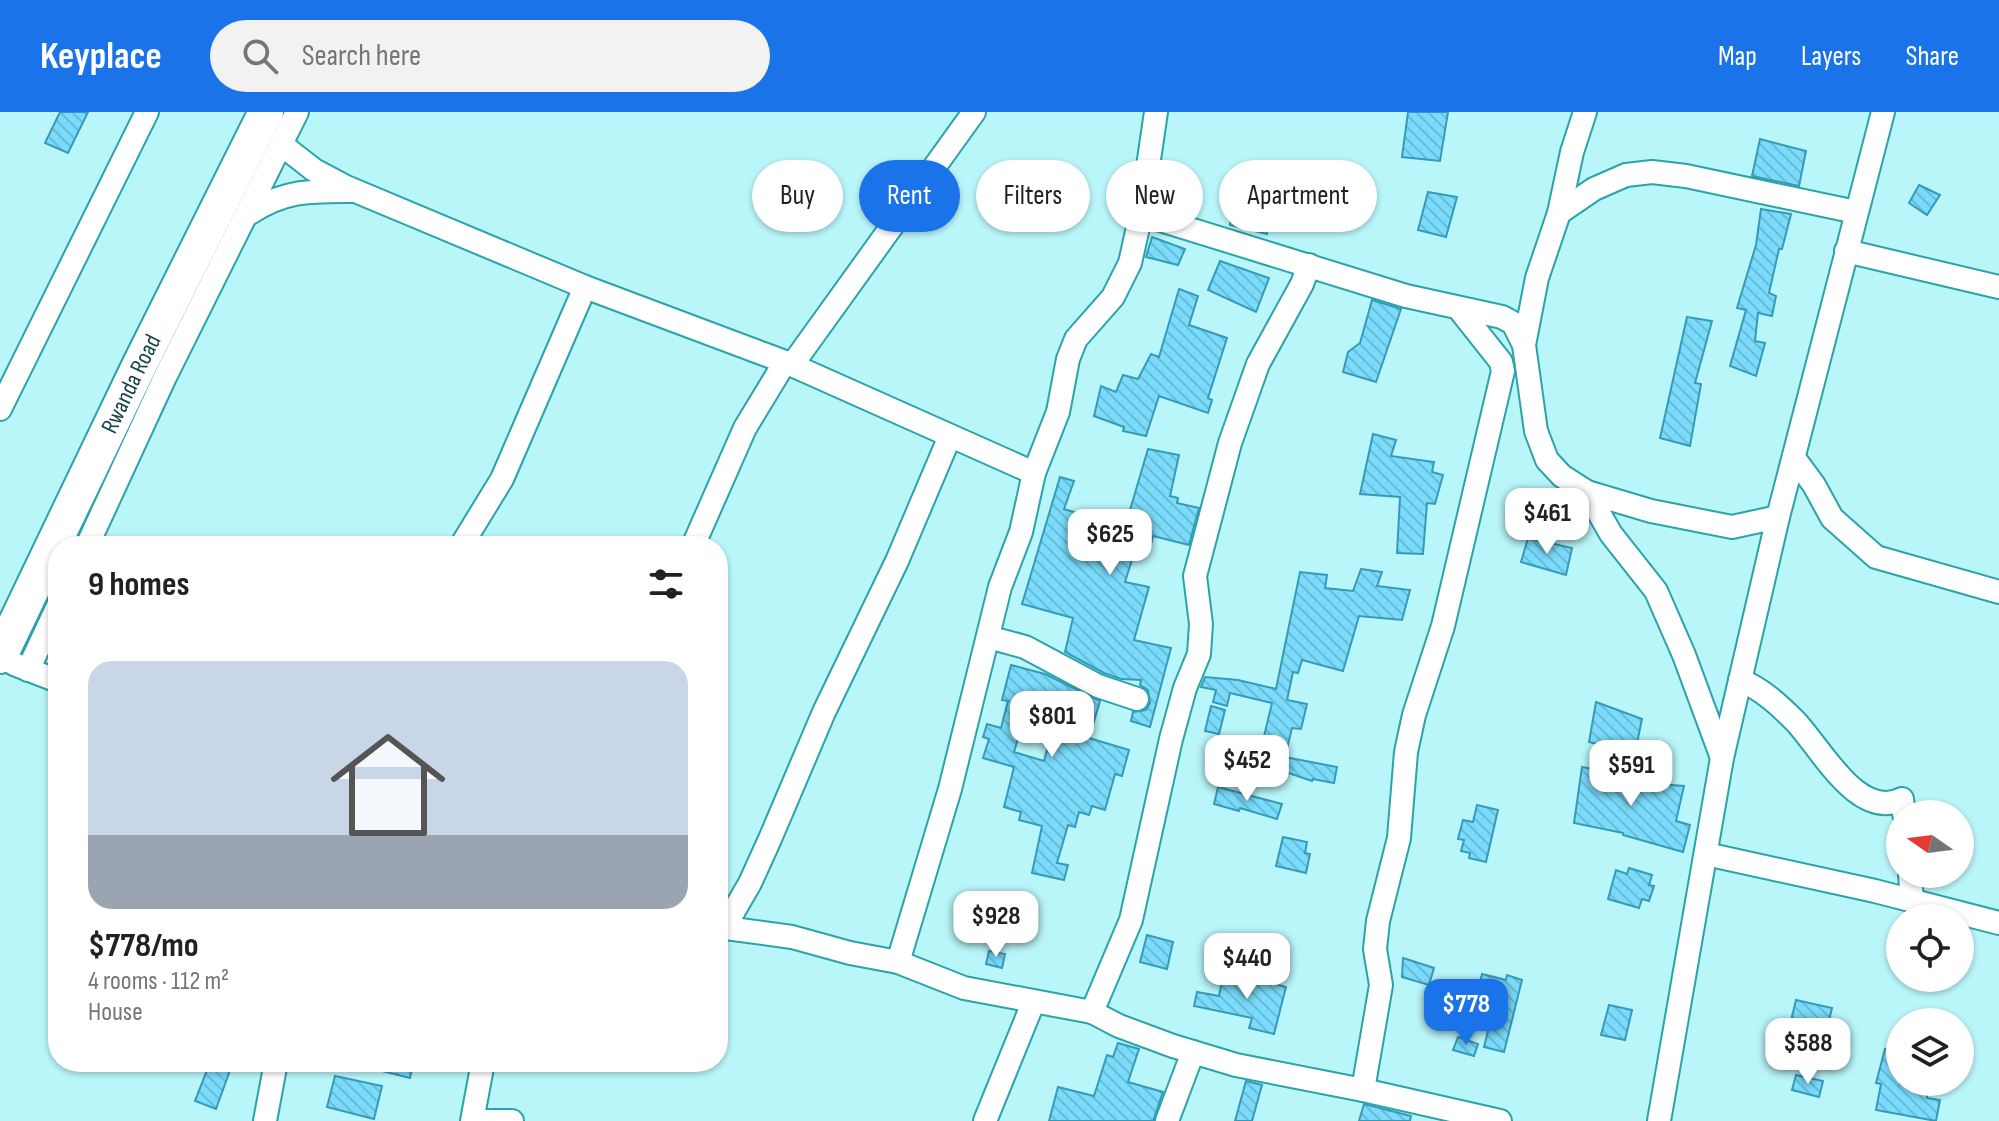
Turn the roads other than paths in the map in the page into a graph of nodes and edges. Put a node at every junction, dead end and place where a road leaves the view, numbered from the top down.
1 (147, 112) edge
2 (266, 112) edge
3 (297, 112) edge
4 (974, 112) edge
5 (1156, 112) edge
6 (1585, 112) edge
7 (1883, 112) edge
8 (282, 145) junction
9 (1149, 160) edge
10 (356, 191) junction
11 (1856, 212) junction
12 (249, 213) junction
13 (1559, 213) junction
14 (1136, 232) edge
15 (1200, 232) edge
16 (1846, 251) junction
17 (1309, 265) junction
18 (585, 287) junction
19 (1999, 287) edge
20 (1459, 309) junction
21 (1524, 345) junction
22 (789, 363) junction
23 (0, 409) edge
24 (950, 436) junction
25 (1794, 458) junction
26 (1034, 473) junction
27 (1587, 492) junction
28 (1778, 517) junction
29 (64, 536) edge
30 (92, 536) edge
31 (467, 536) edge
32 (697, 536) edge
33 (48, 573) edge
34 (1999, 592) edge
35 (48, 617) edge
36 (988, 637) junction
37 (9, 662) edge
38 (48, 677) edge
39 (1740, 680) junction
40 (1137, 699) dead end
41 (1722, 758) junction
42 (1886, 805) edge
43 (1706, 854) junction
44 (1911, 888) edge
45 (1912, 901) junction
46 (728, 916) edge
47 (1999, 923) edge
48 (728, 929) edge
49 (898, 962) junction
50 (1033, 1003) junction
51 (1092, 1012) junction
52 (1193, 1052) junction
53 (274, 1072) edge
54 (481, 1072) edge
55 (1363, 1090) junction
56 (265, 1121) edge
57 (472, 1121) edge
58 (481, 1121) edge
59 (512, 1121) edge
60 (985, 1121) edge
61 (1167, 1121) edge
62 (1500, 1121) edge
63 (1659, 1121) edge

1 - 23 street
2 - 29 highway, Rwanda Road
3 - 8 street
4 - 22 street
5 - 9 street
6 - 13 street
7 - 11 street
8 - 10 street
8 - 12 street
10 - 12 street
10 - 18 street
11 - 13 street
11 - 16 street
12 - 30 street
13 - 21 street
14 - 26 street
15 - 17 street
16 - 19 street
16 - 25 street
17 - 20 street
17 - 51 street
18 - 22 street
18 - 31 street
20 - 21 street
20 - 55 street
21 - 27 street
22 - 24 street
22 - 32 street
24 - 26 street
24 - 46 street
25 - 28 street
25 - 34 street
26 - 36 street
27 - 28 street
27 - 41 street
28 - 39 street
33 - 37 highway, Rwanda Road
35 - 37 street
36 - 40 street
36 - 49 street
37 - 38 street
39 - 41 street
39 - 42 street
41 - 43 street
43 - 45 street
43 - 63 street
44 - 45 street
45 - 47 street
48 - 49 street
49 - 50 street
50 - 51 street
50 - 60 street
51 - 52 street
52 - 55 street
52 - 61 street
53 - 56 street
54 - 57 street
55 - 62 street
58 - 59 street

